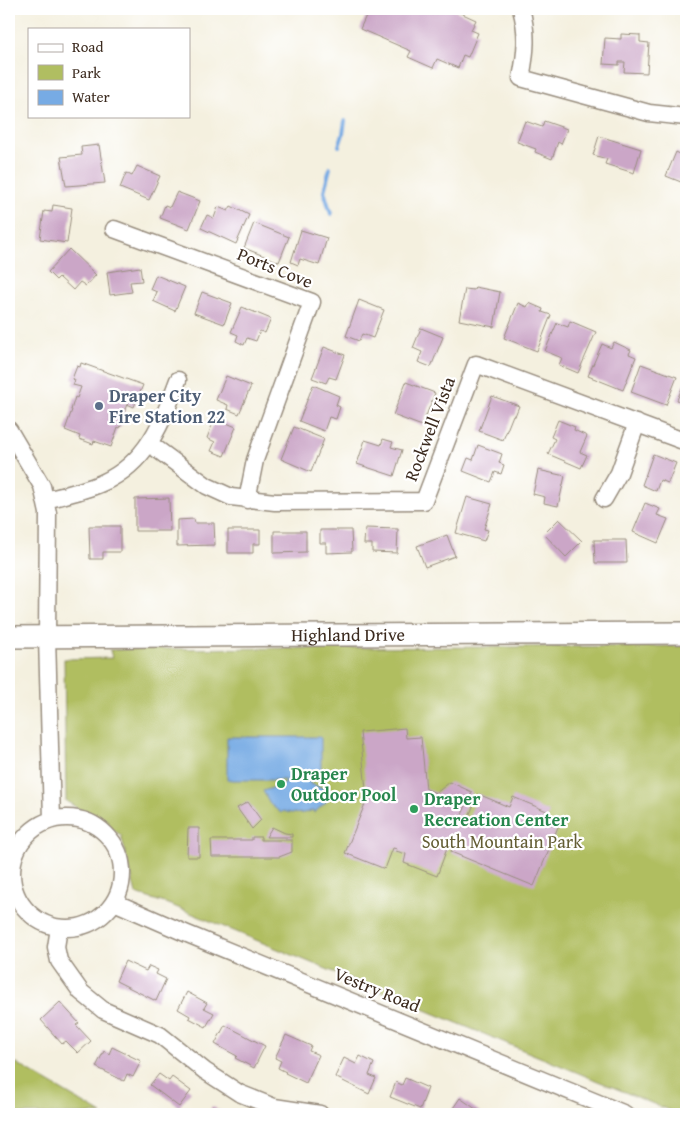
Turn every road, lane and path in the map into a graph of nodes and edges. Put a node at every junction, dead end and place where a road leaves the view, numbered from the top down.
1 (521, 9) edge
2 (686, 117) edge
3 (114, 229) dead end
4 (178, 380) dead end
5 (637, 423) junction
6 (9, 430) edge
7 (686, 442) edge
8 (150, 444) junction
9 (604, 499) dead end
10 (46, 500) junction
11 (247, 500) junction
12 (686, 633) edge
13 (9, 637) edge
14 (47, 637) junction
15 (52, 820) junction
16 (10, 882) edge
17 (114, 902) junction
18 (59, 928) junction
19 (320, 1114) edge
20 (625, 1114) edge

1 - 2 street
3 - 11 street, Ports Cove
4 - 8 street
5 - 7 street, Rockwell Vista
5 - 9 street
5 - 11 street, Rockwell Vista
6 - 10 street
8 - 10 street
8 - 11 street, Rockwell Vista
10 - 14 street
12 - 14 main road, Highland Drive
13 - 14 main road, Highland Drive
14 - 15 street
15 - 16 street
15 - 17 street
16 - 18 street
17 - 18 street
17 - 20 street, Vestry Road
18 - 19 street

